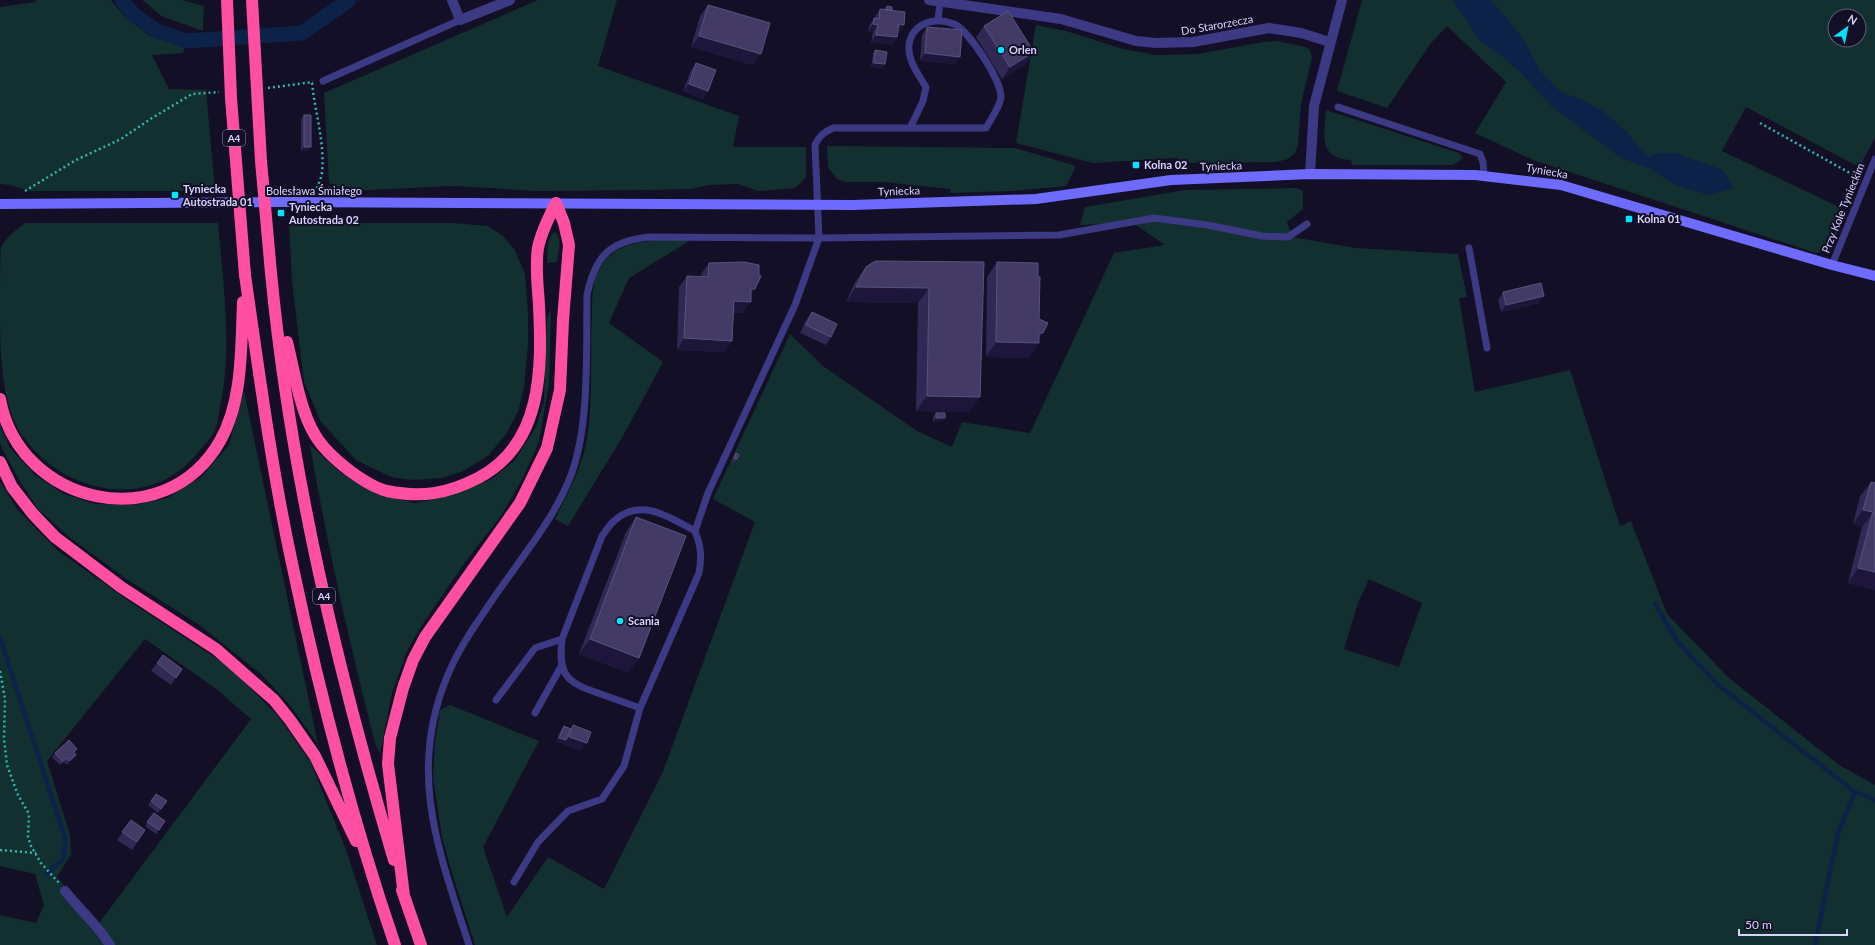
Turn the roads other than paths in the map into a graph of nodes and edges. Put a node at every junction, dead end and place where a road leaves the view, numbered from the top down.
1 (227, 0) edge
2 (252, 0) edge
3 (452, 0) edge
4 (510, 0) edge
5 (929, 0) edge
6 (1342, 0) edge
7 (940, 2) junction
8 (460, 20) junction
9 (938, 20) junction
10 (1330, 42) junction
11 (323, 81) road end
12 (1338, 106) dead end
13 (910, 128) junction
14 (1875, 159) edge
15 (1310, 174) junction
16 (1484, 175) junction
17 (556, 203) junction
18 (0, 204) edge
19 (818, 205) junction
20 (1307, 224) dead end
21 (819, 238) junction
22 (1469, 248) dead end
23 (1832, 265) junction
24 (245, 275) junction
25 (1875, 276) edge
26 (273, 289) junction
27 (1487, 348) dead end
28 (0, 399) edge
29 (0, 462) edge
30 (695, 531) junction
31 (562, 639) junction
32 (562, 665) junction
33 (496, 700) dead end
34 (640, 708) junction
35 (535, 713) dead end
36 (371, 872) junction
37 (514, 882) dead end
38 (65, 891) dead end
39 (404, 896) junction
40 (110, 945) edge
41 (395, 945) edge
42 (421, 945) edge
43 (469, 945) edge

1 - 24 highway, A4, bridge
2 - 26 highway, A4, bridge
3 - 8 street
4 - 8 street
5 - 7 street, Do Starorzecza
6 - 10 street
7 - 9 lane
7 - 10 street, Do Starorzecza
8 - 11 lane
9 - 13 lane
9 - 13 lane
10 - 15 street
12 - 16 lane
13 - 19 lane
14 - 23 lane, Przy Kole Tynieckim
15 - 16 street, Tyniecka
15 - 19 street, Tyniecka
16 - 23 street, Tyniecka
17 - 18 street, Bolesława Śmiałego
17 - 19 street, Tyniecka
17 - 26 highway
17 - 39 highway
19 - 21 lane
20 - 21 lane
21 - 30 lane
21 - 43 lane
22 - 27 lane
23 - 25 street, Tyniecka
24 - 28 highway
24 - 36 highway, A4
26 - 39 highway, A4
29 - 36 highway
30 - 31 lane
30 - 34 lane
31 - 32 lane
31 - 33 lane
32 - 34 lane
32 - 35 lane
34 - 37 lane
36 - 41 highway, A4
38 - 40 street
39 - 42 highway, A4

